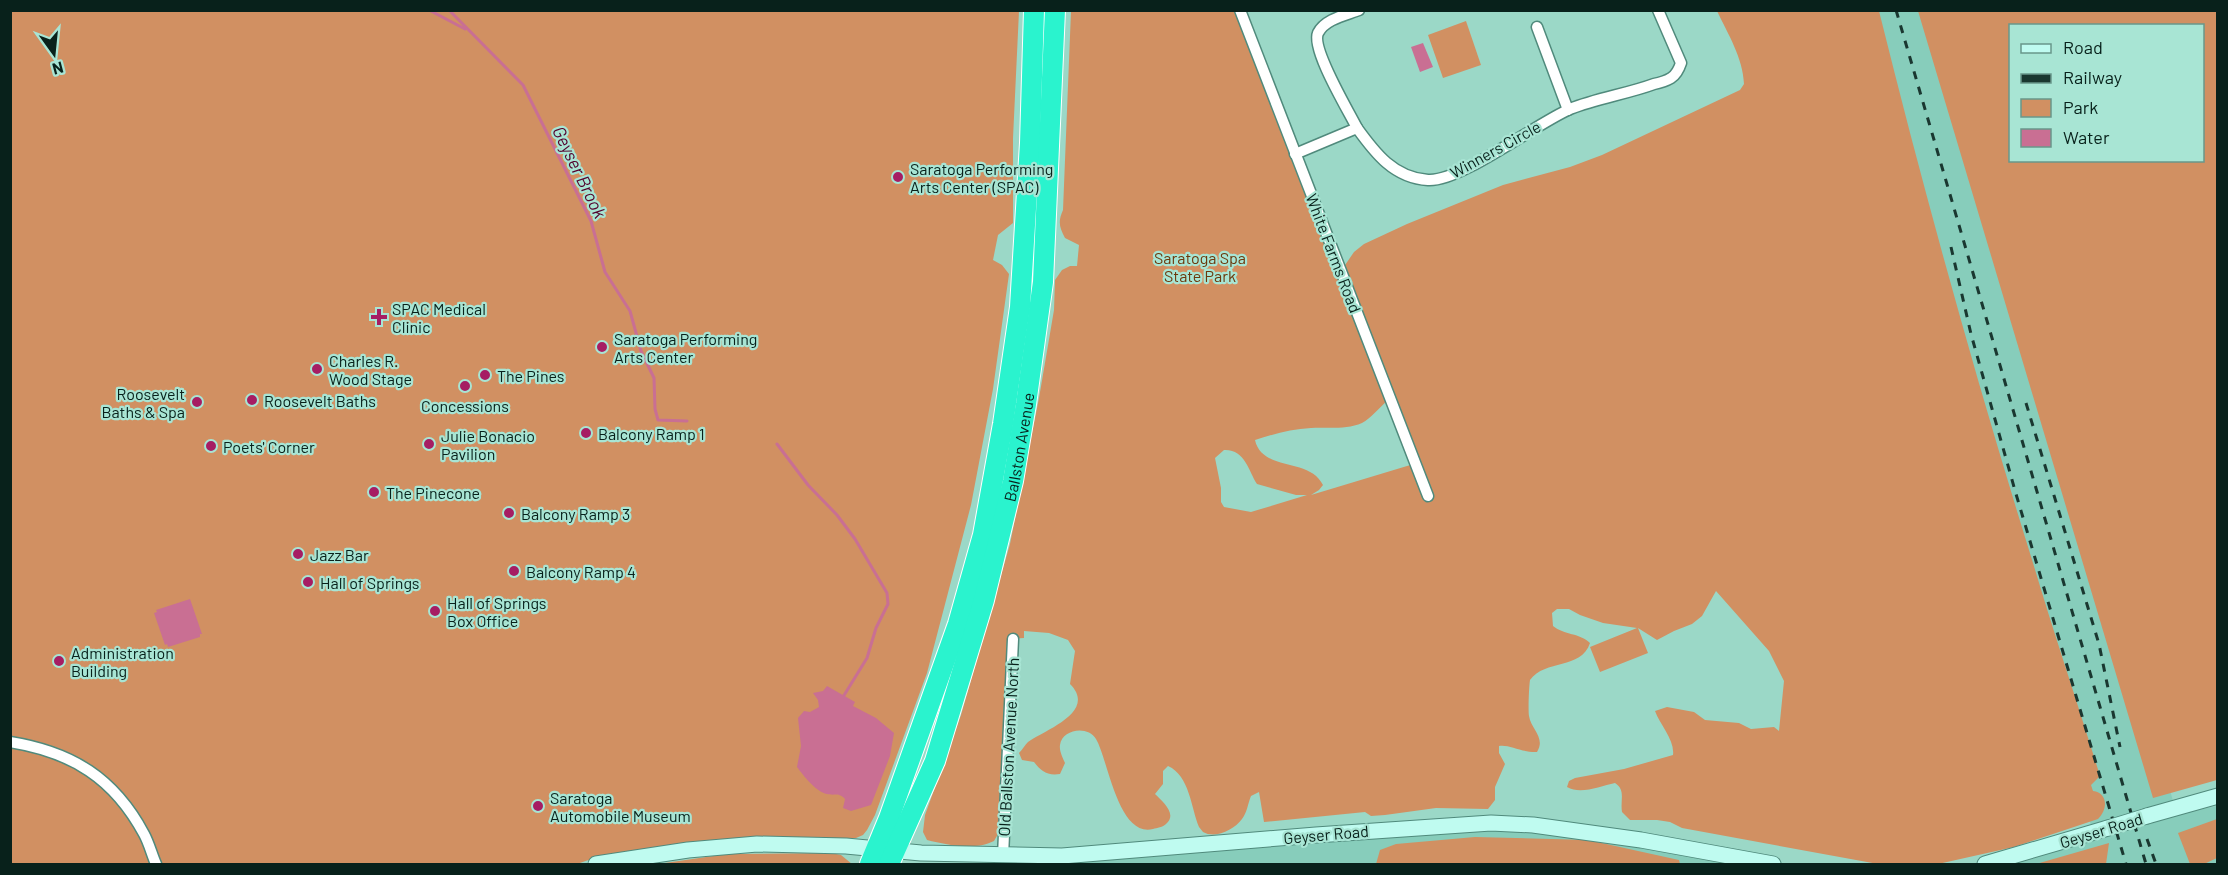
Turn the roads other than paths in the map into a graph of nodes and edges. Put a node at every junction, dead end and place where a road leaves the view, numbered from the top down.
1 (1034, 10) edge
2 (1054, 10) edge
3 (1240, 10) edge
4 (1359, 10) edge
5 (1658, 10) edge
6 (1537, 27) dead end
7 (1569, 110) junction
8 (1357, 128) junction
9 (1295, 154) junction
10 (1428, 496) dead end
11 (1014, 639) dead end
12 (10, 742) edge
13 (2217, 796) edge
14 (1003, 856) junction
15 (883, 857) edge
16 (156, 864) edge
17 (596, 864) edge
18 (1773, 864) edge
19 (1985, 864) edge

1 - 15 highway, Ballston Avenue
2 - 15 highway, Ballston Avenue
3 - 9 street, White Farms Road
4 - 8 street, Winners Circle
5 - 7 street, Winners Circle
6 - 7 street
7 - 8 street, Winners Circle
8 - 9 street
9 - 10 street, White Farms Road
11 - 14 street, Old Ballston Avenue North
12 - 16 street
13 - 19 street, Geyser Road, bridge
14 - 15 street, Geyser Road
14 - 18 street, Geyser Road
15 - 17 street, Geyser Road

